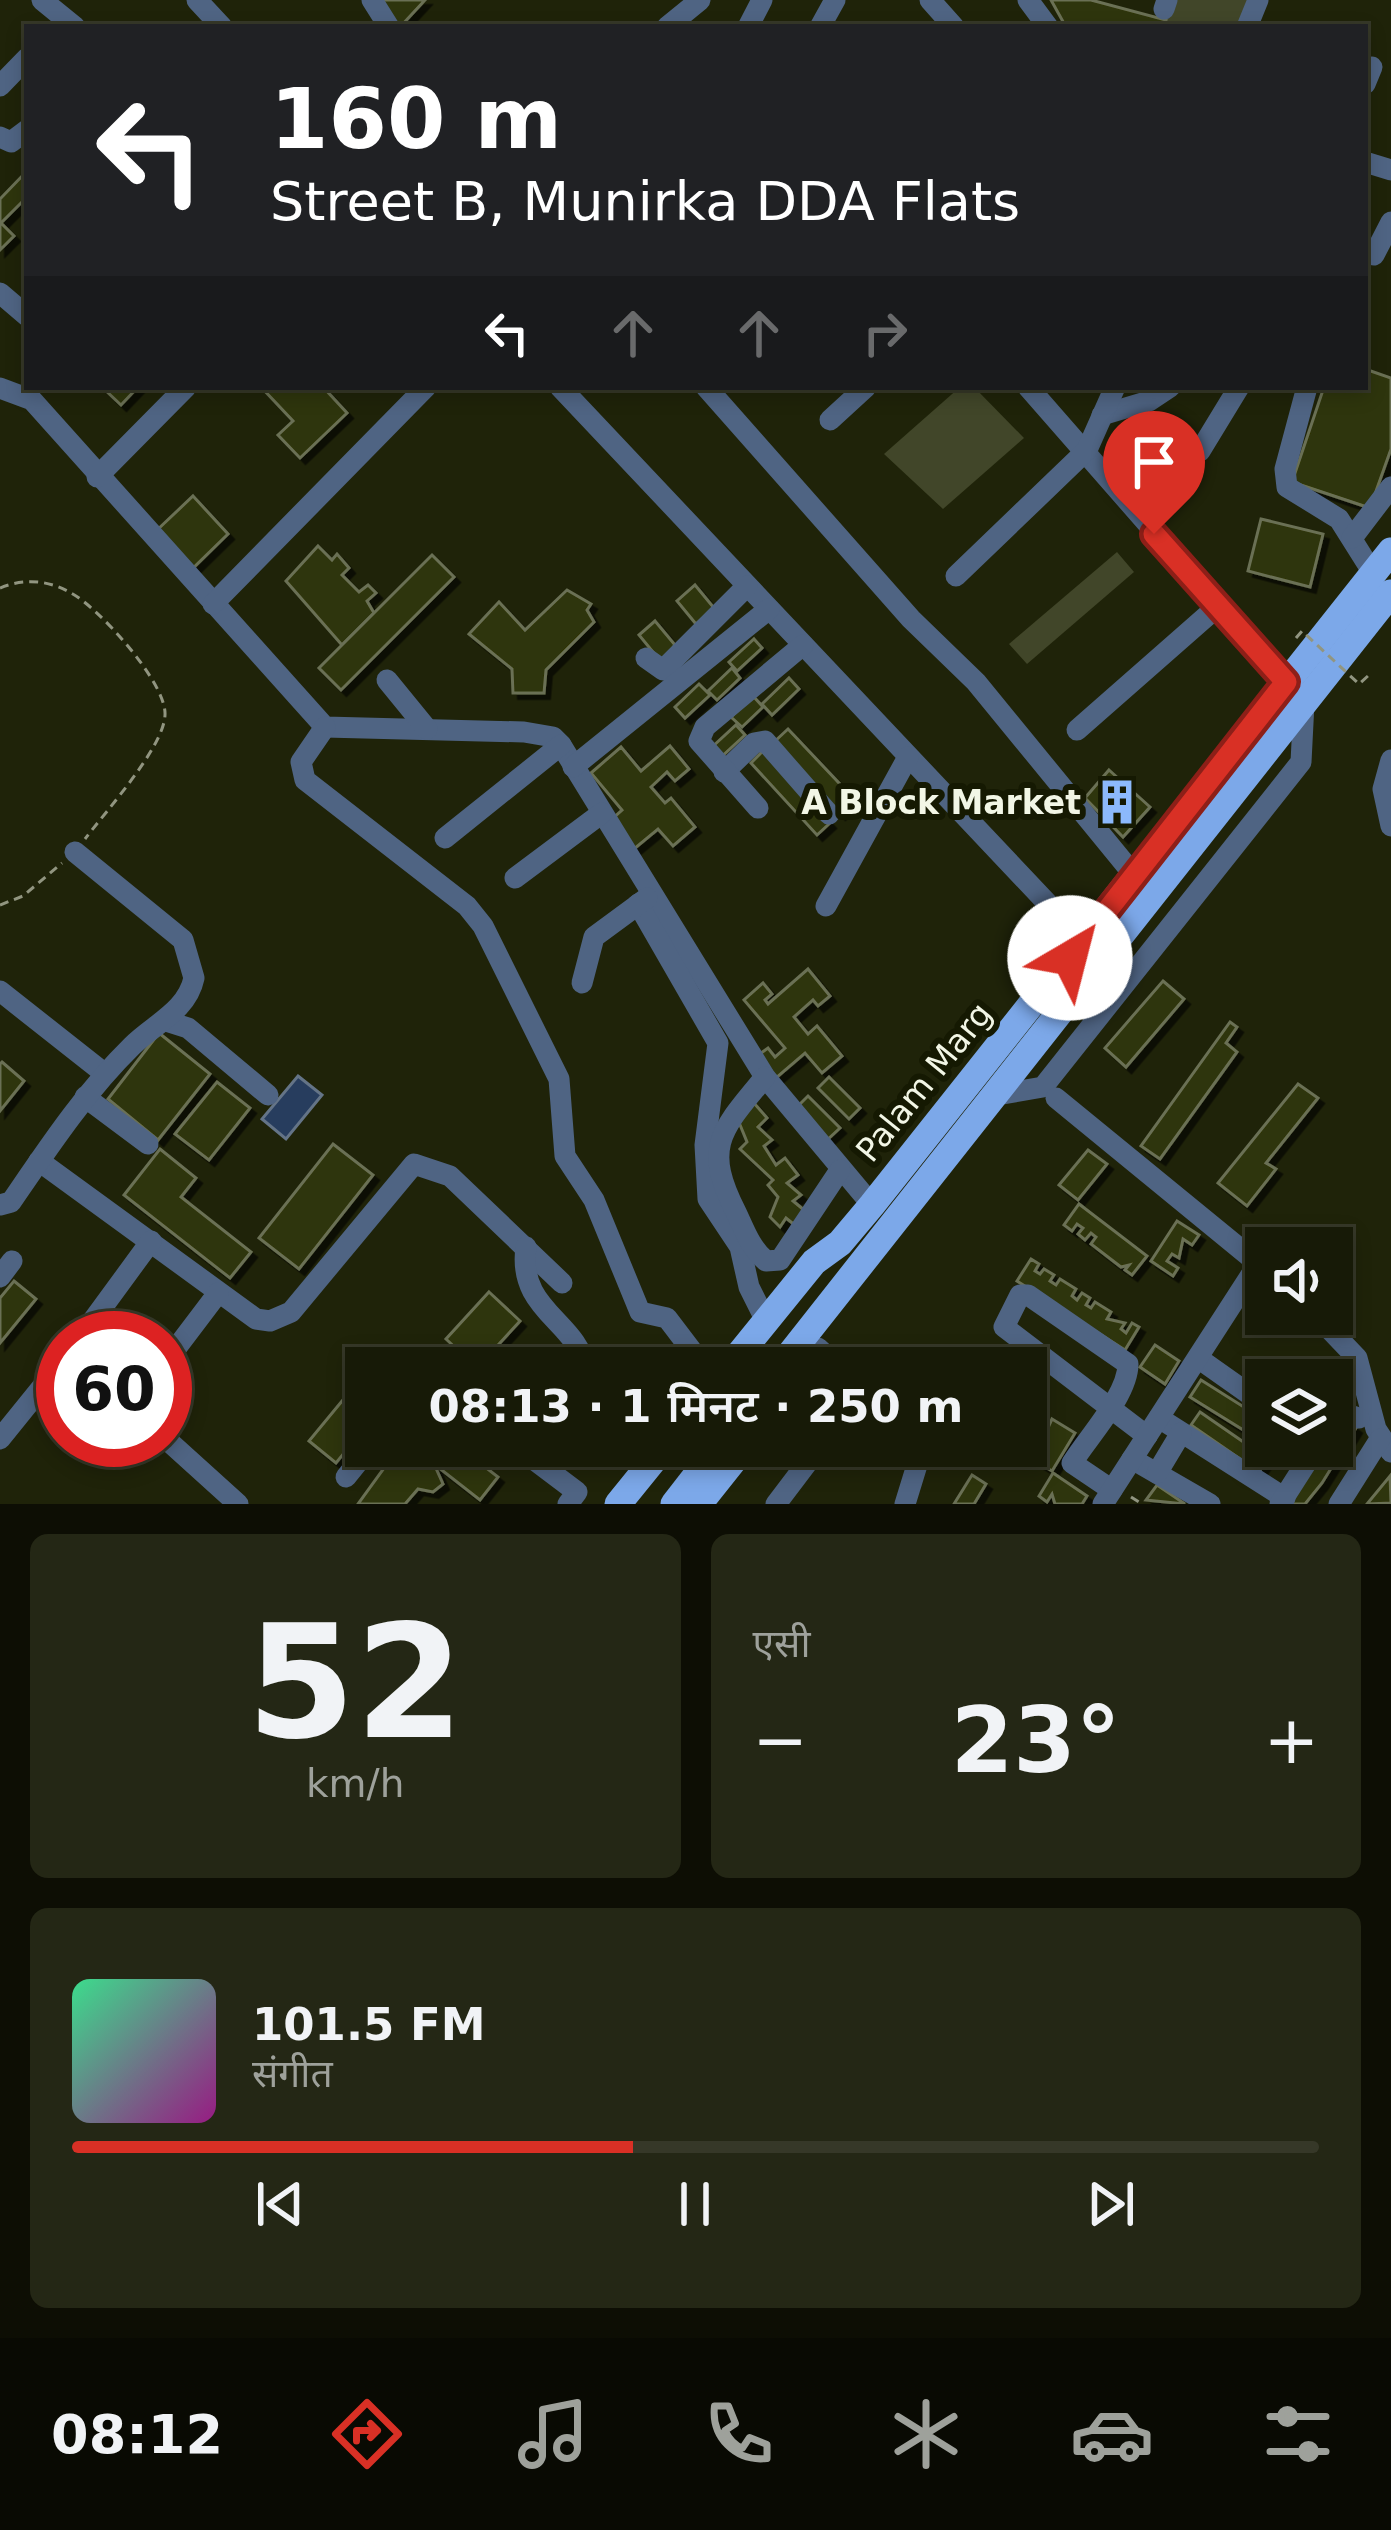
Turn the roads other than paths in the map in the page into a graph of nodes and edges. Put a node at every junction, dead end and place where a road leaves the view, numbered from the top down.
1 (42, 0) edge
2 (197, 0) edge
3 (696, 3) edge
4 (64, 18) edge
5 (219, 24) edge
6 (671, 24) edge
7 (24, 61) edge
8 (0, 86) edge
9 (1391, 222) edge
10 (1377, 257) edge
11 (0, 293) edge
12 (24, 313) edge
13 (0, 388) edge
14 (183, 390) edge
15 (423, 390) edge
16 (563, 390) edge
17 (712, 390) edge
18 (863, 390) edge
19 (1031, 390) edge
20 (1114, 390) edge
21 (1166, 390) edge
22 (1237, 390) edge
23 (1306, 390) edge
24 (41, 394) edge
25 (1102, 415) junction
26 (830, 420) dead end
27 (1087, 450) junction
28 (97, 477) junction
29 (1391, 487) edge
30 (1122, 492) junction
31 (1352, 538) junction
32 (1385, 572) edge
33 (956, 576) dead end
34 (747, 586) junction
35 (213, 604) junction
36 (1217, 607) junction
37 (769, 609) junction
38 (803, 646) junction
39 (646, 658) dead end
40 (387, 680) dead end
41 (1295, 690) junction
42 (325, 727) junction
43 (427, 729) junction
44 (1078, 730) dead end
45 (561, 745) junction
46 (908, 757) junction
47 (1391, 760) edge
48 (573, 767) junction
49 (724, 772) junction
50 (758, 808) dead end
51 (602, 813) junction
52 (829, 814) dead end
53 (1391, 826) edge
54 (445, 838) dead end
55 (75, 852) road end
56 (1134, 875) junction
57 (515, 878) dead end
58 (645, 899) junction
59 (826, 906) dead end
60 (1139, 907) junction
61 (1168, 929) junction
62 (1083, 941) junction
63 (583, 983) dead end
64 (2, 997) edge
65 (166, 1021) junction
66 (104, 1072) junction
67 (765, 1076) junction
68 (268, 1095) dead end
69 (991, 1096) junction
70 (85, 1097) junction
71 (1056, 1098) dead end
72 (148, 1144) dead end
73 (39, 1161) junction
74 (840, 1170) junction
75 (0, 1205) edge
76 (872, 1205) junction
77 (151, 1241) junction
78 (526, 1247) junction
79 (1245, 1253) edge
80 (866, 1257) junction
81 (562, 1282) dead end
82 (1245, 1291) edge
83 (218, 1293) junction
84 (100, 1311) edge
85 (192, 1327) edge
86 (1335, 1335) edge
87 (575, 1347) edge
88 (689, 1347) edge
89 (775, 1347) edge
90 (783, 1347) edge
91 (786, 1347) edge
92 (789, 1347) edge
93 (1198, 1358) junction
94 (1245, 1391) edge
95 (36, 1395) edge
96 (1106, 1409) junction
97 (1353, 1416) edge
98 (1359, 1418) dead end
99 (1153, 1427) junction
100 (1181, 1432) junction
101 (0, 1439) edge
102 (1385, 1445) edge
103 (1132, 1459) junction
104 (192, 1462) edge
105 (354, 1467) edge
106 (544, 1467) edge
107 (648, 1467) edge
108 (671, 1467) edge
109 (703, 1467) edge
110 (732, 1467) edge
111 (804, 1467) edge
112 (917, 1467) edge
113 (1304, 1467) edge
114 (1157, 1473) junction
115 (346, 1477) dead end
116 (1107, 1497) edge
117 (711, 1500) edge
118 (1282, 1501) edge
119 (238, 1504) edge
120 (568, 1504) edge
121 (619, 1504) edge
122 (643, 1504) edge
123 (674, 1504) edge
124 (776, 1504) edge
125 (904, 1504) edge
126 (1210, 1504) edge
127 (1339, 1504) edge

1 - 4 street
2 - 5 street
3 - 6 street
7 - 8 street
9 - 10 street
11 - 12 street
13 - 24 street
14 - 28 street
15 - 35 street
16 - 34 street
17 - 56 street
18 - 26 street
19 - 27 street
20 - 25 street
21 - 25 street
22 - 30 street
23 - 31 street
24 - 28 street
25 - 27 street
27 - 30 street
27 - 33 street
28 - 35 street
29 - 31 street
30 - 36 street
31 - 32 street
32 - 41 main road, Palam Marg
34 - 37 street
34 - 39 street
35 - 42 street
36 - 41 street
36 - 44 street
37 - 38 street
37 - 48 street
38 - 46 street
38 - 49 street
40 - 43 street
41 - 56 main road, Palam Marg
41 - 60 main road, Palam Marg
41 - 61 street
42 - 43 street
42 - 88 street
43 - 45 street
45 - 48 street
45 - 54 street
46 - 59 street
46 - 62 street
47 - 53 street
48 - 51 street
49 - 50 street
49 - 52 street
51 - 57 street
51 - 58 street
55 - 65 street
56 - 62 main road, Palam Marg
58 - 63 street
58 - 67 street
58 - 89 street
60 - 61 street
60 - 69 main road, Palam Marg
61 - 69 street
62 - 76 main road, Palam Marg
64 - 66 street
65 - 66 street
65 - 68 street
66 - 70 street
67 - 74 street
67 - 74 street
69 - 80 main road, Palam Marg
70 - 72 street
70 - 73 street
71 - 79 street
73 - 75 street
73 - 77 street
74 - 76 street
76 - 90 main road, Palam Marg
77 - 83 street
77 - 84 street
78 - 81 street
78 - 83 street
78 - 87 street
80 - 91 main road
80 - 92 main road, Palam Marg
82 - 93 street
83 - 85 street
86 - 102 street
93 - 94 street
93 - 99 street
95 - 101 street
96 - 96 street
96 - 99 street
96 - 116 street
97 - 98 street
99 - 100 street
99 - 103 street
100 - 114 street
100 - 118 street
102 - 127 street
103 - 114 street
103 - 116 street
104 - 119 street
105 - 115 street
106 - 120 street
107 - 121 main road
108 - 122 main road
109 - 123 main road
110 - 117 main road
111 - 124 street
112 - 125 street
113 - 118 street
114 - 126 street

